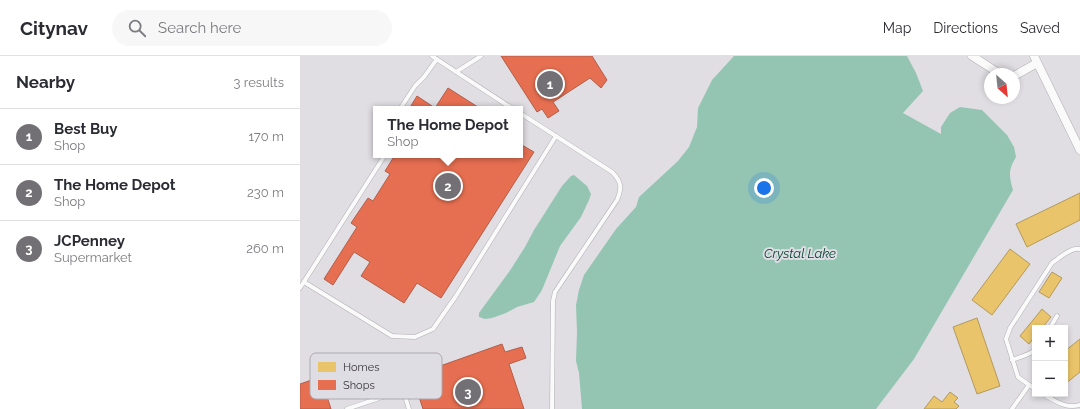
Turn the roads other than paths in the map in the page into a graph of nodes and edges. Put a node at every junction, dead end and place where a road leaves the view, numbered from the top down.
1 (432, 56) edge
2 (481, 56) edge
3 (972, 56) edge
4 (437, 59) junction
5 (1035, 59) edge
6 (991, 68) edge
7 (1020, 71) edge
8 (456, 72) junction
9 (402, 106) edge
10 (508, 106) edge
11 (523, 115) edge
12 (556, 136) junction
13 (1080, 150) edge
14 (382, 158) edge
15 (1080, 249) edge
16 (304, 282) junction
17 (300, 288) edge
18 (1057, 316) dead end
19 (1052, 325) edge
20 (1032, 352) edge
21 (1012, 360) junction
22 (1028, 385) junction
23 (1032, 387) edge
24 (1048, 397) edge
25 (376, 399) edge
26 (406, 399) edge
27 (1080, 406) edge
28 (347, 409) edge
29 (409, 409) edge
30 (552, 409) edge
31 (1012, 409) edge

1 - 4 lane
2 - 8 lane
3 - 6 street
4 - 8 lane
4 - 9 lane
5 - 7 street
5 - 13 street
8 - 10 lane
11 - 12 lane
12 - 16 lane
12 - 30 lane
14 - 16 lane
15 - 21 lane
16 - 17 lane
18 - 19 lane
20 - 21 lane
21 - 22 lane
22 - 23 lane
22 - 31 lane
24 - 27 lane
25 - 28 lane
26 - 29 lane

